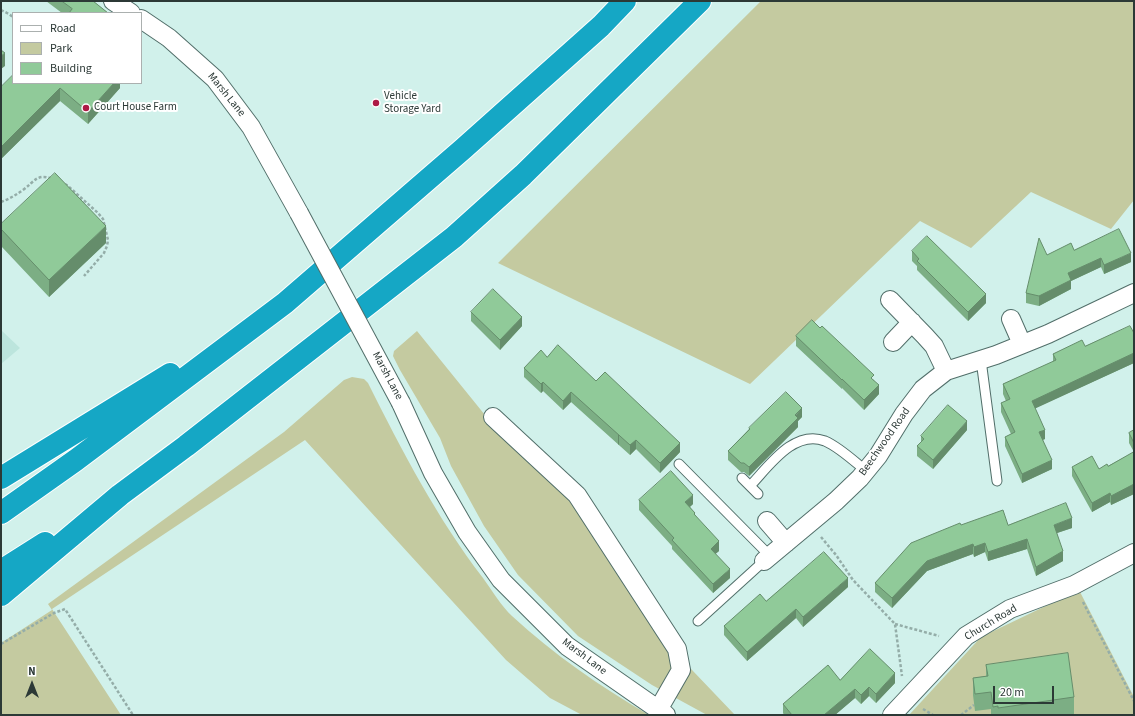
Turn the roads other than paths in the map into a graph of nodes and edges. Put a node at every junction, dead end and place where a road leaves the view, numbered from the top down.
1 (113, 1) edge
2 (625, 1) edge
3 (700, 1) edge
4 (130, 12) edge
5 (142, 20) edge
6 (1134, 293) edge
7 (890, 300) dead end
8 (285, 303) junction
9 (1011, 319) dead end
10 (912, 322) junction
11 (893, 342) dead end
12 (1022, 344) junction
13 (980, 360) junction
14 (946, 371) junction
15 (493, 417) dead end
16 (679, 464) dead end
17 (866, 471) junction
18 (1, 478) edge
19 (742, 478) dead end
20 (998, 480) dead end
21 (750, 486) junction
22 (758, 494) dead end
23 (120, 495) junction
24 (1, 513) edge
25 (767, 520) dead end
26 (786, 543) junction
27 (1134, 552) edge
28 (767, 558) junction
29 (1, 571) edge
30 (1, 595) edge
31 (698, 621) dead end
32 (662, 712) edge
33 (892, 715) edge

1 - 4 street
2 - 8 highway
3 - 23 highway
5 - 32 street, Marsh Lane, bridge
6 - 12 street, Beechwood Road
7 - 10 street
8 - 18 highway
8 - 24 highway
9 - 12 street
10 - 11 street
10 - 14 street
12 - 13 street, Beechwood Road
13 - 14 street, Beechwood Road
13 - 20 lane
14 - 17 street, Beechwood Road
15 - 32 street, Marsh Lane
16 - 28 lane
17 - 21 lane
17 - 26 street, Beechwood Road
19 - 21 lane
21 - 22 lane
23 - 29 highway
23 - 30 highway
25 - 26 street
26 - 28 street, Beechwood Road
27 - 33 street, Church Road
28 - 31 lane

